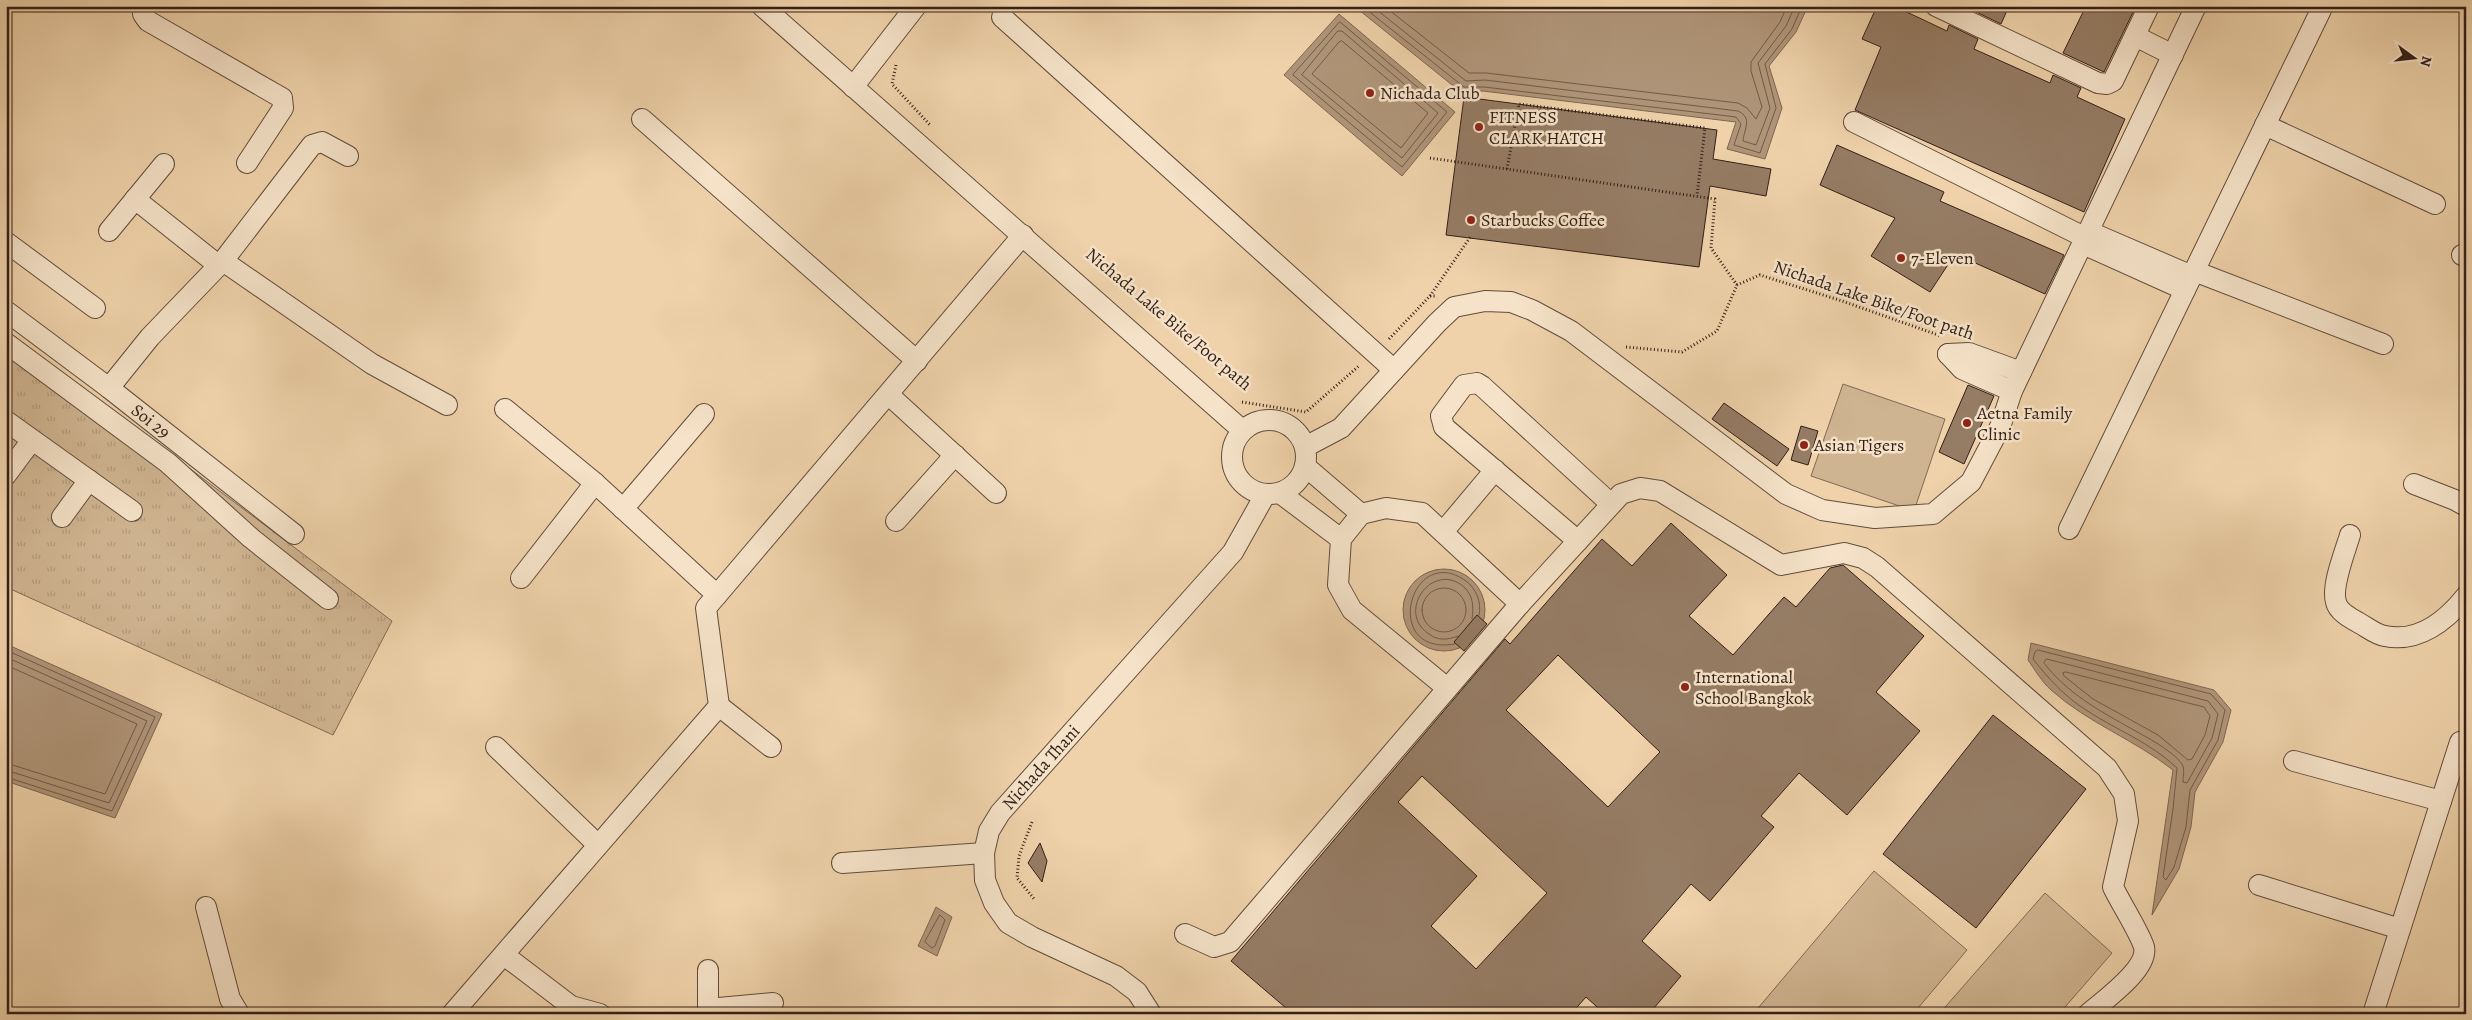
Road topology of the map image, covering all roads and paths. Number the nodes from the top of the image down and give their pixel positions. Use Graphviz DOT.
graph roads {
  1 [pos="144,6"];
  2 [pos="762,6"];
  3 [pos="916,6"];
  4 [pos="1936,6"];
  5 [pos="2149,6"];
  6 [pos="2196,6"];
  7 [pos="2321,10"];
  8 [pos="1002,17"];
  9 [pos="2135,36"];
  10 [pos="2173,55"];
  11 [pos="898,58"];
  12 [pos="854,87"];
  13 [pos="642,120"];
  14 [pos="1854,122"];
  15 [pos="2266,125"];
  16 [pos="936,131"];
  17 [pos="348,156"];
  18 [pos="1430,158"];
  19 [pos="247,163"];
  20 [pos="164,164"];
  21 [pos="1507,169"];
  22 [pos="1698,196"];
  23 [pos="135,200"];
  24 [pos="2435,204"];
  25 [pos="109,231"];
  26 [pos="1023,235"];
  27 [pos="1471,236"];
  28 [pos="2086,238"];
  29 [pos="6,242"];
  30 [pos="220,263"];
  31 [pos="2191,279"];
  32 [pos="1737,285"];
  33 [pos="1430,296"];
  34 [pos="1440,296"];
  35 [pos="95,308"];
  36 [pos="6,311"];
  37 [pos="1948,339"];
  38 [pos="6,343"];
  39 [pos="2382,344"];
  40 [pos="1620,346"];
  41 [pos="1374,352"];
  42 [pos="918,360"];
  43 [pos="1394,370"];
  44 [pos="2021,372"];
  45 [pos="109,388"];
  46 [pos="2012,391"];
  47 [pos="888,395"];
  48 [pos="1236,397"];
  49 [pos="447,405"];
  50 [pos="505,409"];
  51 [pos="704,414"];
  52 [pos="6,421"];
  53 [pos="1242,430"];
  54 [pos="32,440"];
  55 [pos="955,456"];
  56 [pos="1305,457"];
  57 [pos="1494,470"];
  58 [pos="6,475"];
  59 [pos="89,480"];
  60 [pos="595,484"];
  61 [pos="2414,484"];
  62 [pos="996,493"];
  63 [pos="1273,494"];
  64 [pos="1611,504"];
  65 [pos="2466,506"];
  66 [pos="623,509"];
  67 [pos="132,511"];
  68 [pos="1361,514"];
  69 [pos="62,517"];
  70 [pos="896,521"];
  71 [pos="2069,529"];
  72 [pos="1443,532"];
  73 [pos="294,534"];
  74 [pos="2350,535"];
  75 [pos="1341,539"];
  76 [pos="1578,541"];
  77 [pos="521,578"];
  78 [pos="717,595"];
  79 [pos="2466,596"];
  80 [pos="328,600"];
  81 [pos="1520,604"];
  82 [pos="1447,688"];
  83 [pos="719,706"];
  84 [pos="2460,742"];
  85 [pos="496,747"];
  86 [pos="771,747"];
  87 [pos="2294,761"];
  88 [pos="2441,801"];
  89 [pos="1032,822"];
  90 [pos="598,845"];
  91 [pos="984,853"];
  92 [pos="842,863"];
  93 [pos="2259,885"];
  94 [pos="1035,900"];
  95 [pos="206,907"];
  96 [pos="2400,929"];
  97 [pos="1185,934"];
  98 [pos="504,955"];
  99 [pos="708,970"];
  100 [pos="773,1003"];
  101 [pos="708,1011"];
  102 [pos="239,1014"];
  103 [pos="452,1014"];
  104 [pos="600,1014"];
  105 [pos="1151,1014"];
  106 [pos="2088,1014"];
  107 [pos="2373,1014"];
  1 -- 19 [label="street"];
  2 -- 12 [label="street"];
  3 -- 12 [label="street"];
  4 -- 9 [label="street"];
  5 -- 9 [label="street"];
  6 -- 10 [label="street"];
  7 -- 15 [label="street"];
  8 -- 41 [label="street"];
  9 -- 10 [label="street"];
  10 -- 28 [label="street"];
  11 -- 16 [label="path"];
  12 -- 26 [label="street"];
  13 -- 42 [label="street"];
  14 -- 28 [label="street"];
  15 -- 24 [label="street"];
  15 -- 31 [label="street"];
  17 -- 30 [label="street"];
  18 -- 21 [label="path"];
  20 -- 23 [label="street"];
  21 -- 22 [label="path"];
  21 -- 22 [label="path"];
  22 -- 32 [label="path"];
  23 -- 25 [label="street"];
  23 -- 30 [label="street"];
  26 -- 42 [label="street"];
  26 -- 53 [label="street"];
  27 -- 33 [label="path, Nichada Lake Bike/Foot path"];
  28 -- 31 [label="street"];
  28 -- 44 [label="street"];
  29 -- 35 [label="street"];
  30 -- 45 [label="street"];
  30 -- 49 [label="street"];
  31 -- 39 [label="street"];
  31 -- 71 [label="street"];
  32 -- 37 [label="path, Nichada Lake Bike/Foot path"];
  32 -- 40 [label="path"];
  33 -- 34 [label="path"];
  33 -- 41 [label="path, Nichada Lake Bike/Foot path"];
  36 -- 45 [label="street, Soi 29"];
  38 -- 80 [label="street"];
  41 -- 43 [label="street"];
  41 -- 48 [label="path, Nichada Lake Bike/Foot path"];
  42 -- 47 [label="street"];
  43 -- 46 [label="street"];
  43 -- 56 [label="street"];
  44 -- 46 [label="street"];
  44 -- 46 [label="street"];
  45 -- 73 [label="street, Soi 29"];
  47 -- 55 [label="street"];
  47 -- 78 [label="street"];
  50 -- 60 [label="street"];
  51 -- 66 [label="street"];
  52 -- 54 [label="street"];
  53 -- 56 [label="street"];
  53 -- 63 [label="street"];
  54 -- 58 [label="street"];
  54 -- 59 [label="street"];
  55 -- 62 [label="street"];
  55 -- 70 [label="street"];
  56 -- 63 [label="street"];
  56 -- 68 [label="street"];
  57 -- 64 [label="street"];
  57 -- 72 [label="street"];
  57 -- 76 [label="street"];
  59 -- 67 [label="street"];
  59 -- 69 [label="street"];
  60 -- 66 [label="street"];
  60 -- 77 [label="street"];
  61 -- 65 [label="street"];
  63 -- 75 [label="street"];
  63 -- 91 [label="street, Nichada Thani"];
  64 -- 76 [label="street"];
  64 -- 106 [label="street"];
  66 -- 78 [label="street"];
  68 -- 72 [label="street"];
  68 -- 75 [label="street"];
  72 -- 81 [label="street"];
  74 -- 79 [label="street"];
  75 -- 82 [label="street"];
  76 -- 81 [label="street"];
  78 -- 83 [label="street"];
  81 -- 82 [label="street"];
  82 -- 97 [label="street"];
  83 -- 86 [label="street"];
  83 -- 90 [label="street"];
  84 -- 88 [label="street"];
  85 -- 90 [label="street"];
  87 -- 88 [label="street"];
  88 -- 96 [label="street"];
  89 -- 94 [label="path"];
  90 -- 98 [label="street"];
  91 -- 92 [label="street"];
  91 -- 105 [label="street, Nichada Thani"];
  93 -- 96 [label="street"];
  95 -- 102 [label="street"];
  96 -- 107 [label="street"];
  98 -- 103 [label="street"];
  98 -- 104 [label="street"];
  99 -- 101 [label="street"];
  100 -- 101 [label="street"];
}
